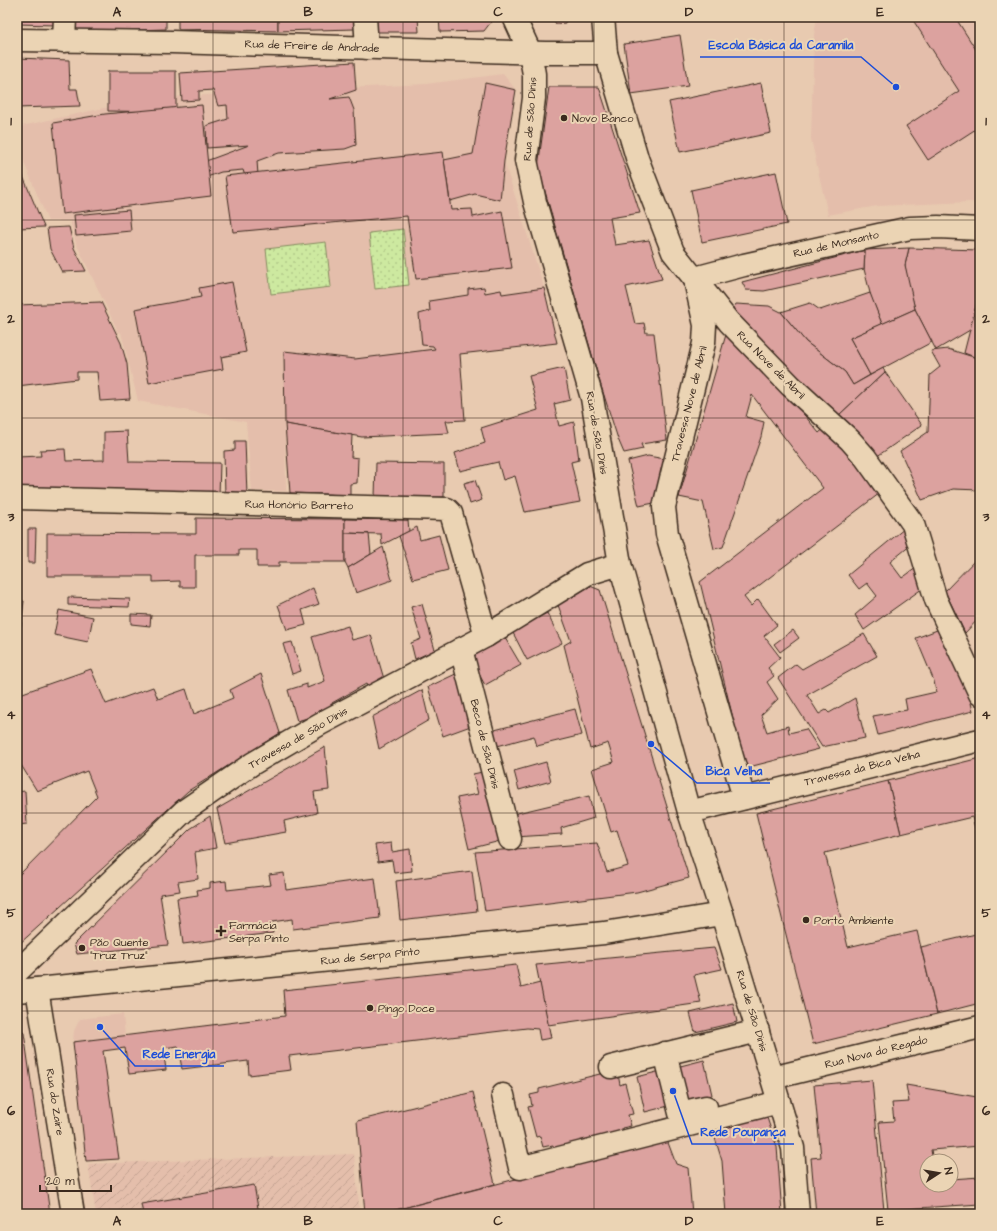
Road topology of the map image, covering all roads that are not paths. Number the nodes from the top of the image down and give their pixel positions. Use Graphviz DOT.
graph roads {
  1 [pos="65,17"];
  2 [pos="365,17"];
  3 [pos="514,17"];
  4 [pos="603,17"];
  5 [pos="17,40"];
  6 [pos="64,41"];
  7 [pos="367,48"];
  8 [pos="530,52"];
  9 [pos="606,53"];
  10 [pos="980,229"];
  11 [pos="695,278"];
  12 [pos="17,498"];
  13 [pos="620,564"];
  14 [pos="486,636"];
  15 [pos="461,649"];
  16 [pos="980,694"];
  17 [pos="980,740"];
  18 [pos="744,798"];
  19 [pos="689,812"];
  20 [pos="510,839"];
  21 [pos="722,914"];
  22 [pos="17,972"];
  23 [pos="27,990"];
  24 [pos="980,1027"];
  25 [pos="758,1031"];
  26 [pos="665,1053"];
  27 [pos="612,1067"];
  28 [pos="776,1090"];
  29 [pos="503,1094"];
  30 [pos="73,1214"];
  31 [pos="798,1214"];
  1 -- 6 [label="street"];
  2 -- 7 [label="street"];
  3 -- 8 [label="street, Rua de São Dinis"];
  4 -- 9 [label="street, Rua Nove de Abril"];
  5 -- 6 [label="street, Rua de Freire de Andrade"];
  6 -- 7 [label="street, Rua de Freire de Andrade"];
  7 -- 8 [label="street, Rua de Freire de Andrade"];
  8 -- 9 [label="street, Rua de Freire de Andrade"];
  8 -- 13 [label="street, Rua de São Dinis"];
  9 -- 11 [label="street, Rua Nove de Abril"];
  10 -- 11 [label="street, Rua de Monsanto"];
  11 -- 16 [label="street, Rua Nove de Abril"];
  11 -- 18 [label="street, Travessa Nove de Abril"];
  12 -- 14 [label="street, Rua Honório Barreto"];
  13 -- 14 [label="street, Travessa de São Dinis"];
  13 -- 19 [label="street, Rua de São Dinis"];
  14 -- 15 [label="street, Travessa de São Dinis"];
  15 -- 20 [label="street, Beco de São Dinis"];
  15 -- 22 [label="street, Travessa de São Dinis"];
  17 -- 18 [label="street, Travessa da Bica Velha"];
  18 -- 19 [label="street"];
  19 -- 21 [label="street, Rua de São Dinis"];
  21 -- 23 [label="street, Rua de Serpa Pinto"];
  21 -- 25 [label="street, Rua de São Dinis"];
  23 -- 30 [label="street, Rua do Zaire"];
  24 -- 28 [label="street, Rua Nova do Regado"];
  25 -- 26 [label="street"];
  25 -- 28 [label="street, Rua de São Dinis"];
  26 -- 27 [label="street"];
  26 -- 28 [label="street"];
  28 -- 29 [label="street"];
  28 -- 31 [label="street, Rua de São Dinis"];
}
